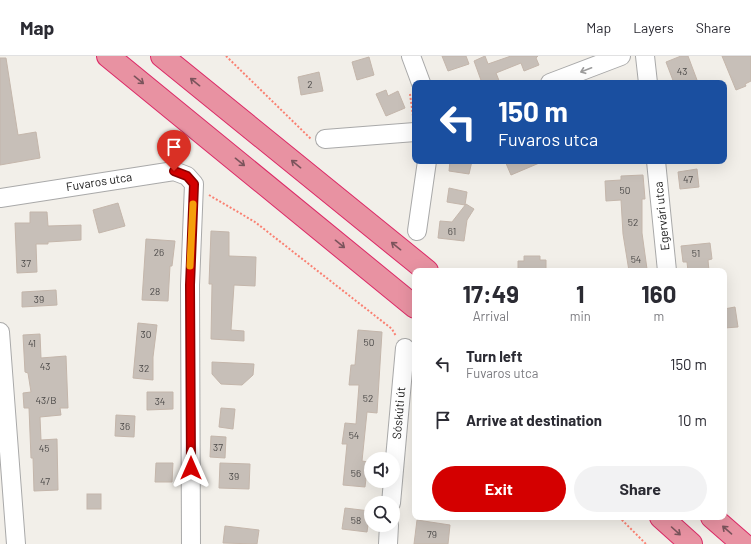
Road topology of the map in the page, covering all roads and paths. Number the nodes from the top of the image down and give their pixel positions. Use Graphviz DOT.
graph roads {
  1 [pos="108,56"];
  2 [pos="162,56"];
  3 [pos="226,56"];
  4 [pos="411,56"];
  5 [pos="621,56"];
  6 [pos="645,56"];
  7 [pos="413,80"];
  8 [pos="558,80"];
  9 [pos="648,80"];
  10 [pos="410,124"];
  11 [pos="325,139"];
  12 [pos="427,164"];
  13 [pos="656,164"];
  14 [pos="194,186"];
  15 [pos="0,198"];
  16 [pos="417,231"];
  17 [pos="423,268"];
  18 [pos="667,268"];
  19 [pos="412,305"];
  20 [pos="0,332"];
  21 [pos="404,348"];
  22 [pos="392,496"];
  23 [pos="622,520"];
  24 [pos="664,520"];
  25 [pos="715,520"];
  26 [pos="389,532"];
  27 [pos="16,544"];
  28 [pos="191,544"];
  29 [pos="388,544"];
  30 [pos="646,544"];
  31 [pos="691,544"];
  32 [pos="743,544"];
  1 -- 19 [label="highway, one-way"];
  17 -- 2 [label="highway, one-way"];
  3 -- 11 [label="path"];
  4 -- 7 [label="street"];
  5 -- 8 [label="street, one-way"];
  6 -- 9 [label="street"];
  10 -- 11 [label="street"];
  12 -- 16 [label="street"];
  13 -- 18 [label="street, Egervári utca"];
  14 -- 15 [label="street, Fuvaros utca"];
  14 -- 21 [label="path"];
  14 -- 28 [label="street"];
  20 -- 27 [label="street"];
  21 -- 22 [label="street, Sóskúti út"];
  23 -- 30 [label="path"];
  24 -- 31 [label="highway, one-way"];
  32 -- 25 [label="highway, one-way"];
  26 -- 29 [label="street"];
}
